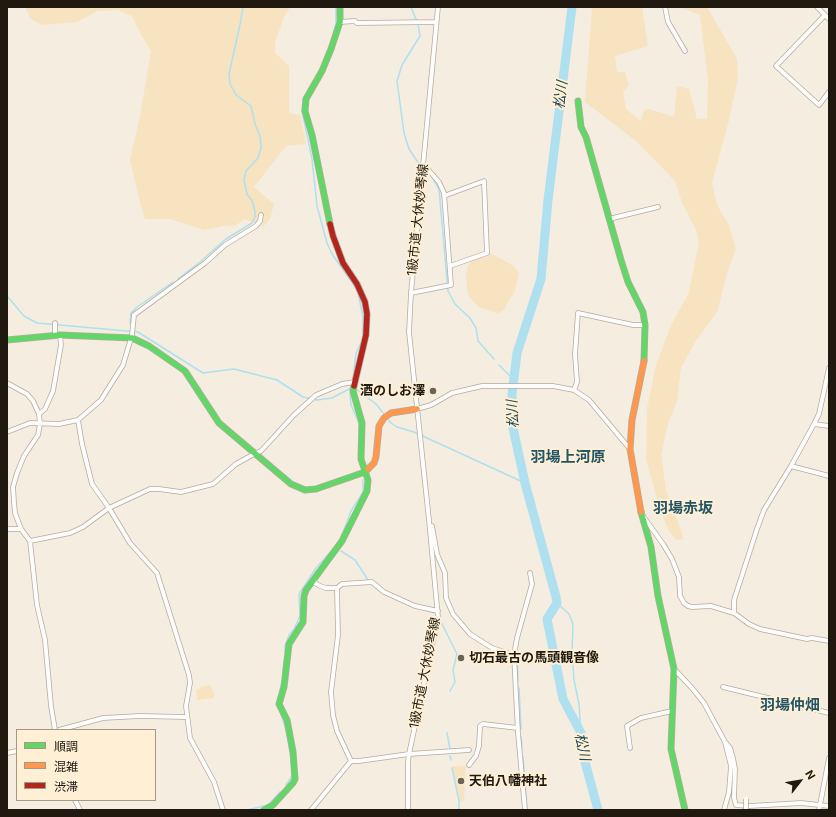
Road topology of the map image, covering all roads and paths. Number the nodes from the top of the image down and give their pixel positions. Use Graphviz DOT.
graph roads {
  1 [pos="340,7"];
  2 [pos="438,7"];
  3 [pos="665,7"];
  4 [pos="817,7"];
  5 [pos="825,15"];
  6 [pos="829,19"];
  7 [pos="340,22"];
  8 [pos="436,22"];
  9 [pos="685,51"];
  10 [pos="829,92"];
  11 [pos="578,101"];
  12 [pos="424,165"];
  13 [pos="444,196"];
  14 [pos="658,207"];
  15 [pos="261,215"];
  16 [pos="609,219"];
  17 [pos="450,266"];
  18 [pos="411,293"];
  19 [pos="55,323"];
  20 [pos="645,325"];
  21 [pos="56,333"];
  22 [pos="132,337"];
  23 [pos="7,340"];
  24 [pos="829,368"];
  25 [pos="7,383"];
  26 [pos="353,386"];
  27 [pos="574,390"];
  28 [pos="417,409"];
  29 [pos="39,414"];
  30 [pos="78,420"];
  31 [pos="40,424"];
  32 [pos="814,424"];
  33 [pos="829,426"];
  34 [pos="7,432"];
  35 [pos="630,449"];
  36 [pos="254,454"];
  37 [pos="791,466"];
  38 [pos="365,472"];
  39 [pos="829,476"];
  40 [pos="109,508"];
  41 [pos="642,514"];
  42 [pos="429,520"];
  43 [pos="7,529"];
  44 [pos="21,529"];
  45 [pos="30,542"];
  46 [pos="530,573"];
  47 [pos="313,579"];
  48 [pos="337,588"];
  49 [pos="438,611"];
  50 [pos="734,613"];
  51 [pos="829,641"];
  52 [pos="514,655"];
  53 [pos="674,669"];
  54 [pos="723,687"];
  55 [pos="672,711"];
  56 [pos="829,713"];
  57 [pos="186,717"];
  58 [pos="518,728"];
  59 [pos="56,729"];
  60 [pos="63,729"];
  61 [pos="725,742"];
  62 [pos="630,748"];
  63 [pos="469,750"];
  64 [pos="409,754"];
  65 [pos="829,758"];
  66 [pos="350,761"];
  67 [pos="469,764"];
  68 [pos="746,799"];
  69 [pos="76,801"];
  70 [pos="829,806"];
  71 [pos="820,807"];
  72 [pos="80,810"];
  73 [pos="223,810"];
  74 [pos="264,810"];
  75 [pos="311,810"];
  76 [pos="408,810"];
  77 [pos="525,810"];
  78 [pos="685,810"];
  79 [pos="724,810"];
  80 [pos="746,810"];
  1 -- 7 [label="street"];
  2 -- 8 [label="street, 1級市道 大休妙琴線"];
  3 -- 9 [label="street"];
  4 -- 5 [label="street"];
  5 -- 6 [label="street"];
  5 -- 10 [label="street"];
  7 -- 8 [label="street"];
  7 -- 26 [label="street"];
  8 -- 12 [label="street, 1級市道 大休妙琴線"];
  11 -- 16 [label="street"];
  12 -- 13 [label="street"];
  12 -- 18 [label="street, 1級市道 大休妙琴線"];
  13 -- 17 [label="street"];
  13 -- 17 [label="street"];
  14 -- 16 [label="street"];
  15 -- 22 [label="street"];
  16 -- 20 [label="street"];
  17 -- 18 [label="street"];
  18 -- 28 [label="street, 1級市道 大休妙琴線"];
  19 -- 21 [label="street"];
  20 -- 27 [label="street"];
  20 -- 35 [label="street"];
  21 -- 22 [label="street"];
  21 -- 23 [label="street"];
  21 -- 29 [label="street"];
  22 -- 30 [label="street"];
  22 -- 36 [label="street"];
  24 -- 32 [label="street"];
  25 -- 29 [label="street"];
  26 -- 36 [label="street"];
  26 -- 38 [label="street"];
  27 -- 28 [label="street"];
  27 -- 35 [label="street"];
  28 -- 38 [label="street"];
  28 -- 42 [label="street, 1級市道 大休妙琴線"];
  29 -- 31 [label="street"];
  30 -- 31 [label="street"];
  30 -- 40 [label="street"];
  31 -- 34 [label="street"];
  31 -- 44 [label="street"];
  32 -- 33 [label="street"];
  32 -- 37 [label="street"];
  35 -- 41 [label="street"];
  36 -- 38 [label="street"];
  36 -- 40 [label="street"];
  37 -- 39 [label="street"];
  37 -- 50 [label="street"];
  38 -- 47 [label="street"];
  40 -- 45 [label="street"];
  40 -- 57 [label="street"];
  41 -- 50 [label="street"];
  41 -- 53 [label="street"];
  42 -- 49 [label="street, 1級市道 大休妙琴線"];
  42 -- 52 [label="street"];
  43 -- 44 [label="street"];
  44 -- 45 [label="street"];
  45 -- 59 [label="street"];
  46 -- 52 [label="street"];
  47 -- 48 [label="street"];
  47 -- 74 [label="street"];
  48 -- 49 [label="street"];
  48 -- 66 [label="street"];
  49 -- 64 [label="street, 1級市道 大休妙琴線"];
  50 -- 51 [label="street"];
  52 -- 58 [label="street"];
  53 -- 55 [label="street"];
  53 -- 61 [label="street"];
  54 -- 56 [label="street"];
  55 -- 62 [label="street"];
  55 -- 78 [label="street"];
  57 -- 60 [label="street"];
  57 -- 73 [label="street"];
  58 -- 67 [label="street"];
  58 -- 77 [label="street"];
  61 -- 71 [label="street"];
  61 -- 79 [label="street"];
  63 -- 64 [label="street"];
  64 -- 66 [label="street"];
  64 -- 76 [label="street, 1級市道 大休妙琴線"];
  65 -- 71 [label="street"];
  66 -- 75 [label="street"];
  68 -- 80 [label="street, bridge"];
  69 -- 72 [label="street"];
  70 -- 71 [label="street"];
}
